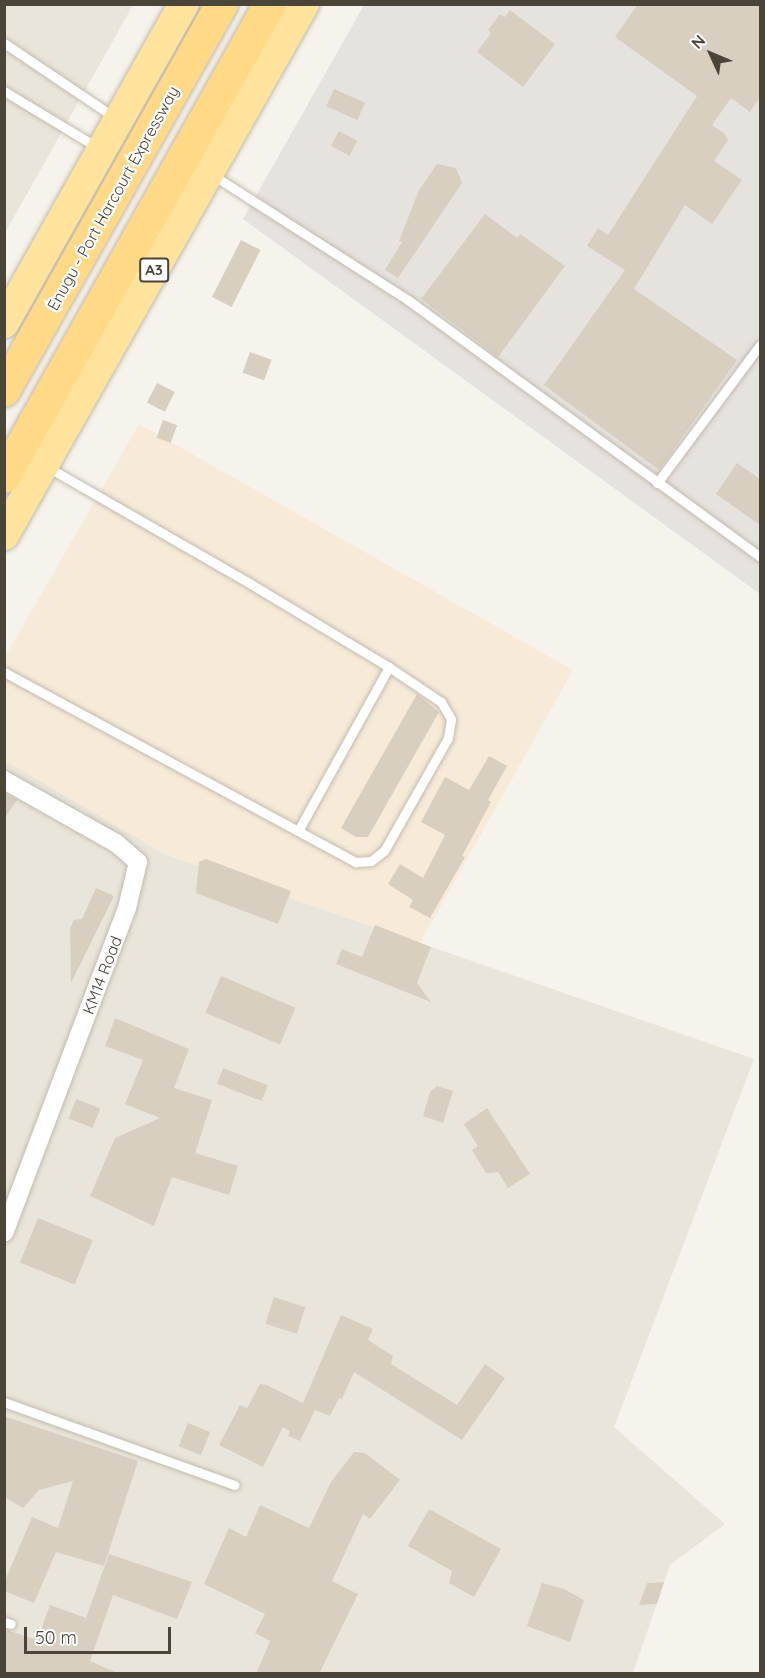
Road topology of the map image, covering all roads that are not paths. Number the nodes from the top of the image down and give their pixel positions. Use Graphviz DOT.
graph roads {
  1 [pos="184,4"];
  2 [pos="222,4"];
  3 [pos="270,4"];
  4 [pos="304,4"];
  5 [pos="4,43"];
  6 [pos="4,91"];
  7 [pos="118,120"];
  8 [pos="102,150"];
  9 [pos="209,173"];
  10 [pos="4,323"];
  11 [pos="760,345"];
  12 [pos="4,391"];
  13 [pos="44,465"];
  14 [pos="4,477"];
  15 [pos="657,483"];
  16 [pos="4,535"];
  17 [pos="760,557"];
  18 [pos="389,667"];
  19 [pos="4,672"];
  20 [pos="4,780"];
  21 [pos="298,831"];
  22 [pos="4,1233"];
  23 [pos="4,1402"];
  24 [pos="234,1485"];
  1 -- 7 [label="main road, Enugu - Port Harcourt Expressway"];
  2 -- 12 [label="highway, Enugu - Port Harcourt Expressway"];
  3 -- 14 [label="highway, A3"];
  4 -- 9 [label="main road, A3"];
  5 -- 7 [label="lane"];
  6 -- 8 [label="lane"];
  7 -- 8 [label="main road, Enugu - Port Harcourt Expressway"];
  8 -- 10 [label="main road, Enugu - Port Harcourt Expressway"];
  9 -- 13 [label="main road, A3"];
  9 -- 15 [label="lane"];
  11 -- 15 [label="lane"];
  13 -- 16 [label="main road, A3"];
  13 -- 18 [label="lane"];
  15 -- 17 [label="lane"];
  18 -- 21 [label="lane"];
  18 -- 21 [label="lane"];
  19 -- 21 [label="lane"];
  20 -- 22 [label="street, KM14 Road"];
  23 -- 24 [label="lane"];
}
